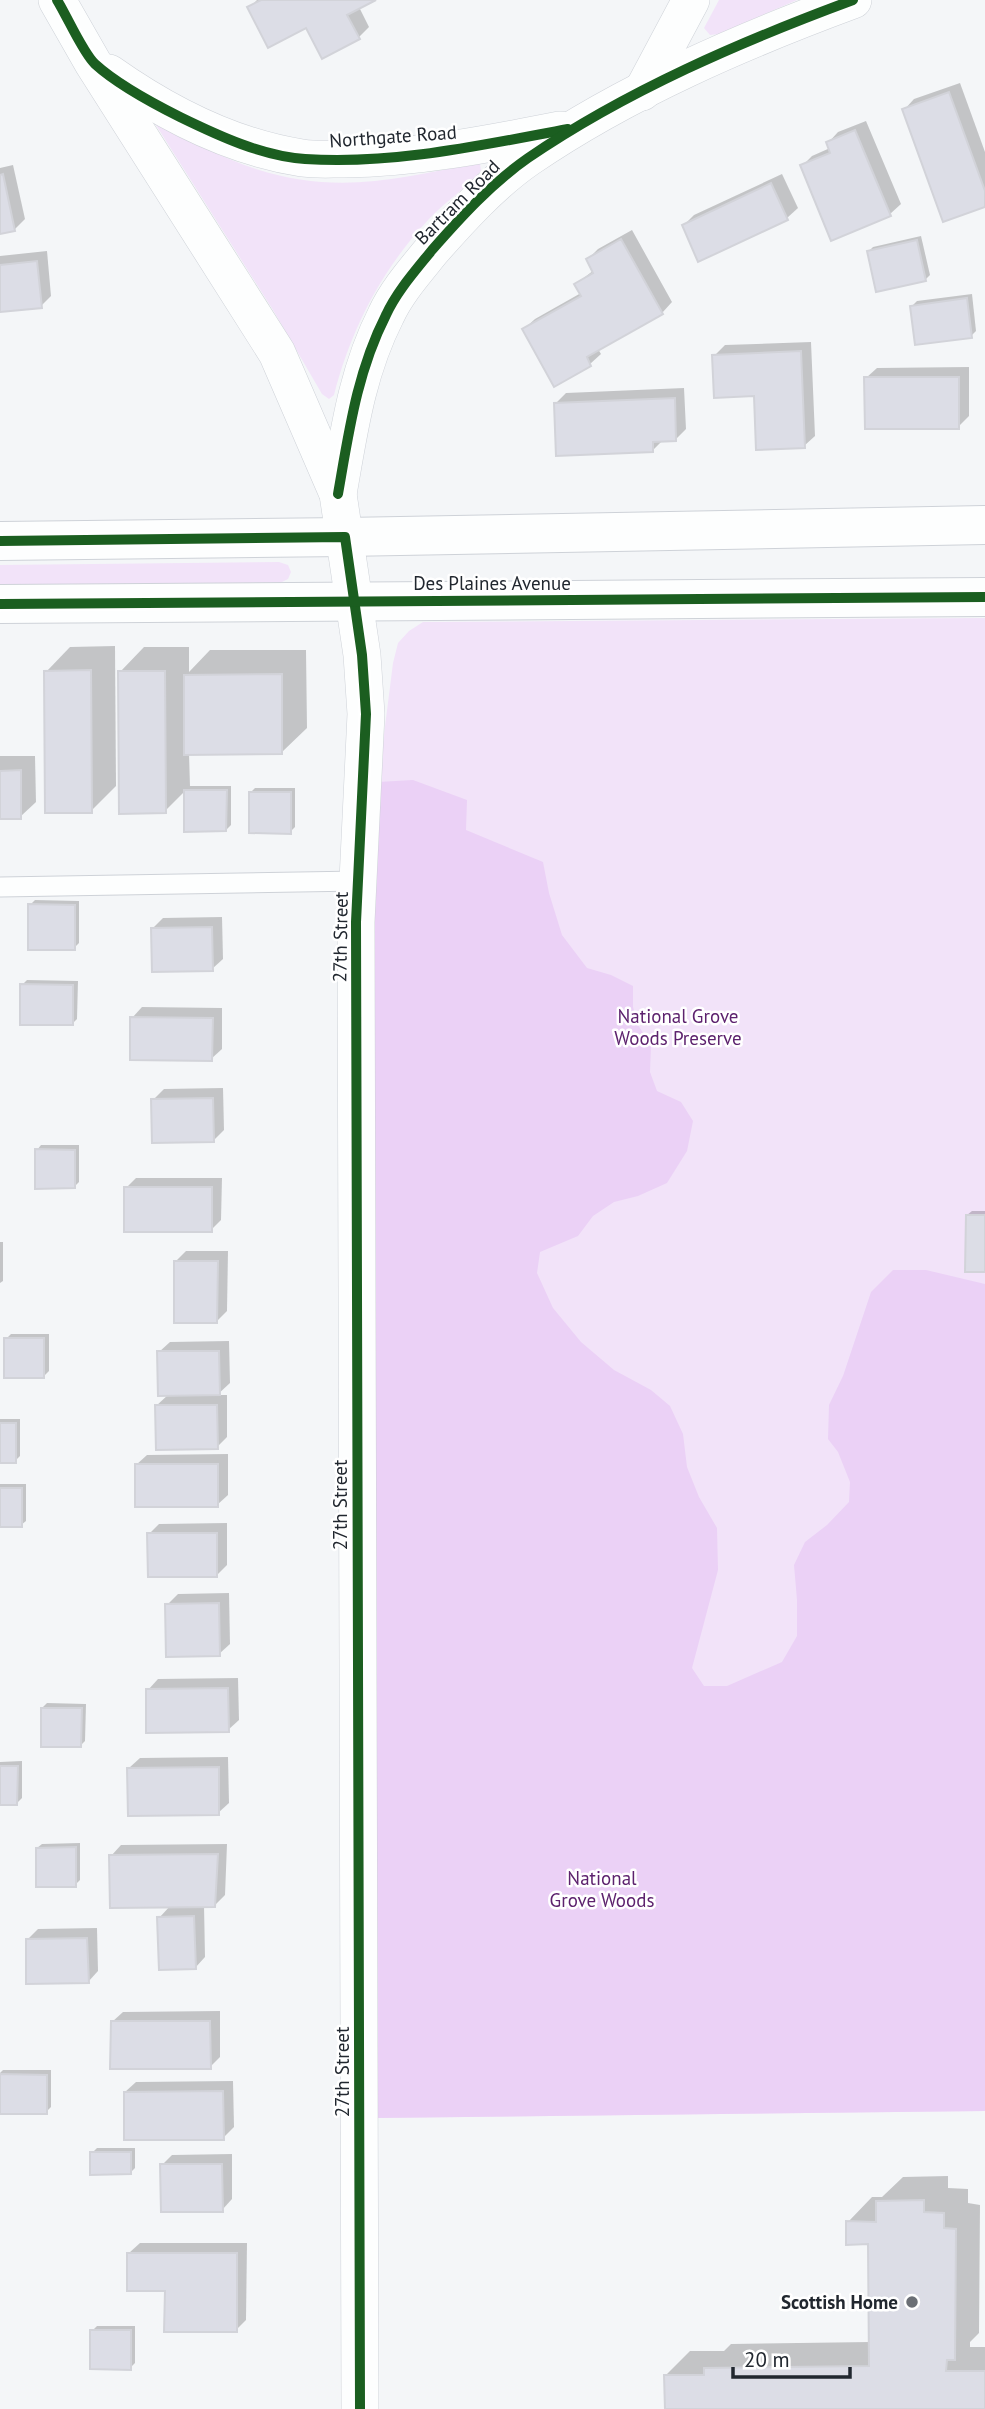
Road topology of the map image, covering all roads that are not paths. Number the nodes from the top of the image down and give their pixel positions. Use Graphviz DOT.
graph roads {
  1 [pos="57,0"];
  2 [pos="691,0"];
  3 [pos="853,0"];
  4 [pos="93,63"];
  5 [pos="642,92"];
  6 [pos="579,127"];
  7 [pos="338,494"];
  8 [pos="985,525"];
  9 [pos="345,537"];
  10 [pos="0,541"];
  11 [pos="985,597"];
  12 [pos="354,601"];
  13 [pos="0,604"];
  14 [pos="358,881"];
  15 [pos="0,887"];
  16 [pos="360,2409"];
  1 -- 4 [label="street, Northgate Road"];
  2 -- 5 [label="street"];
  3 -- 5 [label="street, Bartram Road"];
  4 -- 6 [label="street, Northgate Road"];
  4 -- 7 [label="street, Northgate Road"];
  5 -- 6 [label="street, Bartram Road"];
  6 -- 7 [label="street, Bartram Road"];
  7 -- 9 [label="street, Northgate Road"];
  8 -- 9 [label="street"];
  9 -- 10 [label="street"];
  9 -- 12 [label="street"];
  11 -- 12 [label="street, Des Plaines Avenue"];
  12 -- 13 [label="street, Des Plaines Avenue"];
  12 -- 14 [label="street, 27th Street"];
  14 -- 15 [label="lane"];
  14 -- 16 [label="street, 27th Street"];
}
